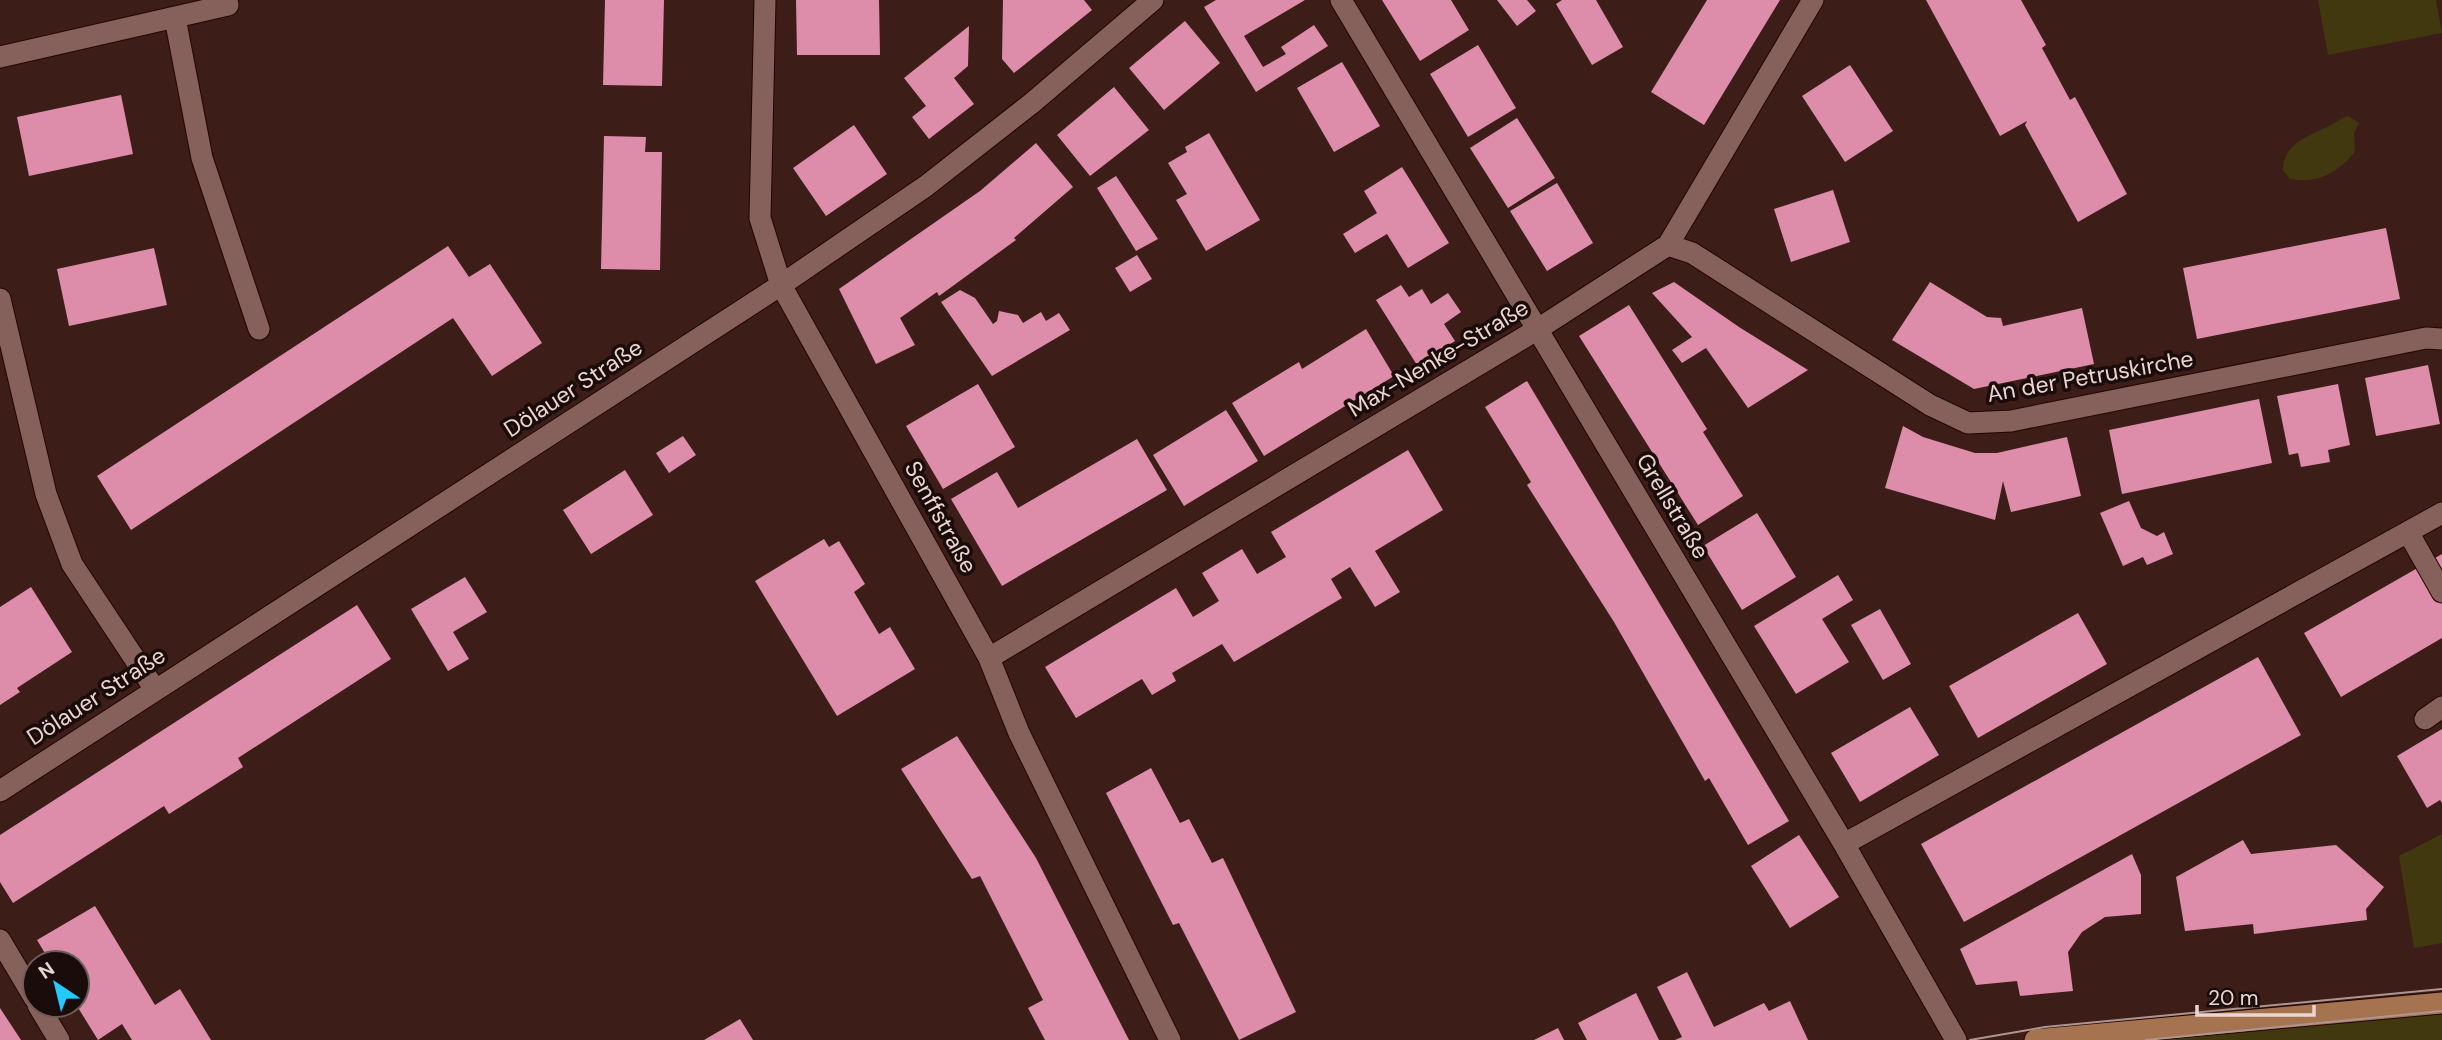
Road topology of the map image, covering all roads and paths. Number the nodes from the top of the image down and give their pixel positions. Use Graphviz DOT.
graph roads {
  1 [pos="765,0"];
  2 [pos="1153,0"];
  3 [pos="1341,0"];
  4 [pos="1812,0"];
  5 [pos="227,2"];
  6 [pos="175,18"];
  7 [pos="0,57"];
  8 [pos="1668,245"];
  9 [pos="781,285"];
  10 [pos="0,299"];
  11 [pos="259,329"];
  12 [pos="1538,329"];
  13 [pos="2442,339"];
  14 [pos="2442,513"];
  15 [pos="2408,531"];
  16 [pos="2442,592"];
  17 [pos="989,659"];
  18 [pos="155,688"];
  19 [pos="0,791"];
  20 [pos="1844,845"];
  21 [pos="0,940"];
  22 [pos="21,975"];
  23 [pos="2442,1003"];
  24 [pos="46,1019"];
  25 [pos="59,1040"];
  26 [pos="1170,1040"];
  27 [pos="1956,1040"];
  28 [pos="2035,1040"];
  1 -- 9 [label="street, Senffstraße"];
  2 -- 9 [label="street, Dölauer Straße"];
  3 -- 12 [label="street, Grellstraße"];
  4 -- 8 [label="street, Max-Nenke-Straße"];
  5 -- 6 [label="street"];
  6 -- 7 [label="street"];
  6 -- 11 [label="street"];
  8 -- 12 [label="street, Max-Nenke-Straße"];
  8 -- 13 [label="street, An der Petruskirche"];
  9 -- 17 [label="street, Senffstraße"];
  9 -- 18 [label="street, Dölauer Straße"];
  10 -- 18 [label="street"];
  12 -- 17 [label="street, Max-Nenke-Straße"];
  12 -- 20 [label="street, Grellstraße"];
  14 -- 15 [label="street"];
  15 -- 16 [label="street"];
  15 -- 20 [label="street"];
  17 -- 26 [label="street, Senffstraße"];
  18 -- 19 [label="street, Dölauer Straße"];
  20 -- 27 [label="street, Grellstraße"];
  21 -- 22 [label="street"];
  23 -- 28 [label="main road"];
  24 -- 25 [label="street"];
}
